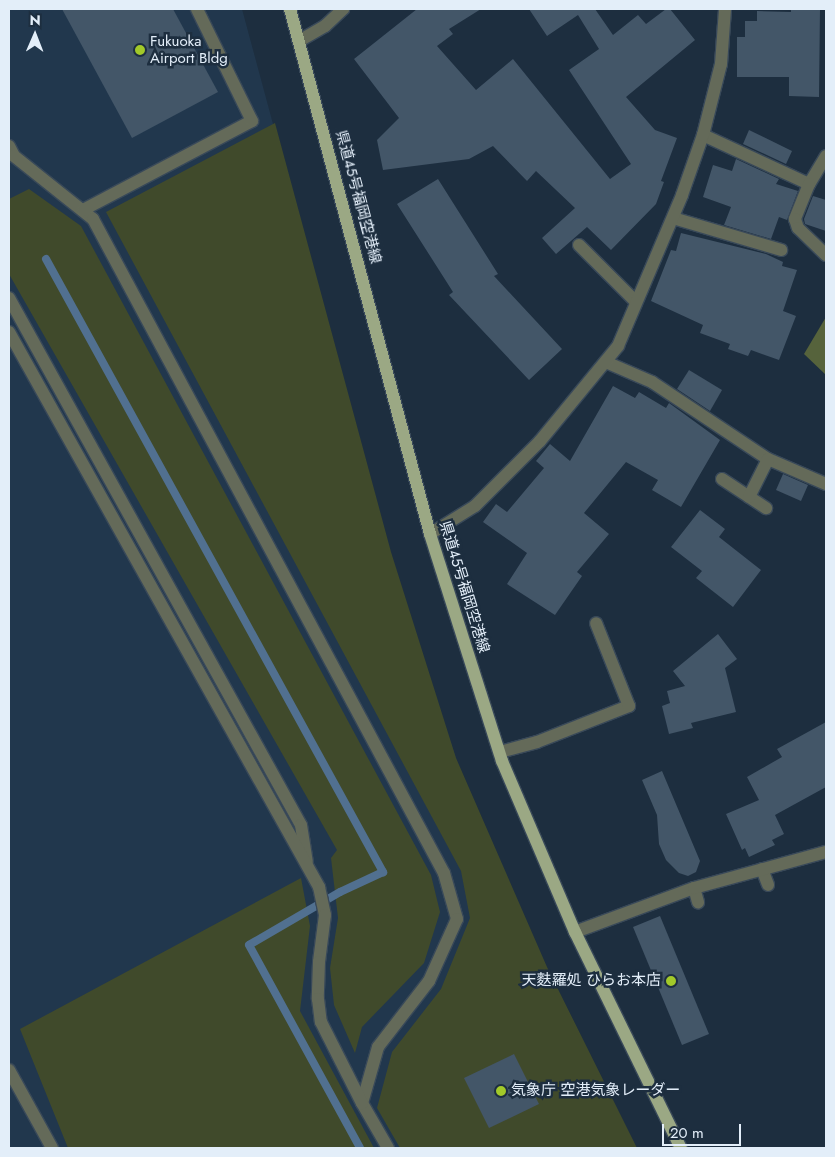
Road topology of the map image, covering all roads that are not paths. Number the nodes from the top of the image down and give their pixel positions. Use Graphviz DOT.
graph roads {
  1 [pos="197,9"];
  2 [pos="290,9"];
  3 [pos="343,9"];
  4 [pos="726,9"];
  5 [pos="298,41"];
  6 [pos="702,135"];
  7 [pos="9,146"];
  8 [pos="826,156"];
  9 [pos="809,184"];
  10 [pos="82,210"];
  11 [pos="673,218"];
  12 [pos="578,245"];
  13 [pos="780,250"];
  14 [pos="826,255"];
  15 [pos="9,298"];
  16 [pos="635,301"];
  17 [pos="9,332"];
  18 [pos="608,363"];
  19 [pos="768,459"];
  20 [pos="722,479"];
  21 [pos="826,484"];
  22 [pos="749,497"];
  23 [pos="766,508"];
  24 [pos="430,534"];
  25 [pos="596,623"];
  26 [pos="500,752"];
  27 [pos="826,852"];
  28 [pos="308,869"];
  29 [pos="762,870"];
  30 [pos="768,885"];
  31 [pos="694,888"];
  32 [pos="698,902"];
  33 [pos="575,932"];
  34 [pos="9,1070"];
  35 [pos="362,1104"];
  36 [pos="52,1148"];
  37 [pos="388,1148"];
  38 [pos="681,1148"];
  1 -- 10 [label="street"];
  2 -- 5 [label="main road, 県道45号福岡空港線"];
  3 -- 5 [label="street"];
  4 -- 6 [label="street"];
  5 -- 24 [label="main road, 県道45号福岡空港線"];
  6 -- 9 [label="street"];
  6 -- 11 [label="street"];
  7 -- 10 [label="street"];
  8 -- 9 [label="street"];
  9 -- 14 [label="street"];
  10 -- 35 [label="street"];
  11 -- 13 [label="street"];
  11 -- 16 [label="street"];
  12 -- 16 [label="street"];
  15 -- 28 [label="street"];
  16 -- 18 [label="street"];
  17 -- 28 [label="street"];
  18 -- 19 [label="street"];
  18 -- 24 [label="street"];
  19 -- 21 [label="street"];
  19 -- 22 [label="street"];
  20 -- 22 [label="street"];
  22 -- 23 [label="street"];
  24 -- 26 [label="main road, 県道45号福岡空港線"];
  25 -- 26 [label="street"];
  26 -- 33 [label="main road, 県道45号福岡空港線"];
  27 -- 29 [label="street"];
  28 -- 35 [label="street"];
  29 -- 30 [label="street"];
  29 -- 31 [label="street"];
  31 -- 32 [label="street"];
  31 -- 33 [label="street"];
  33 -- 38 [label="main road, 県道45号福岡空港線"];
  34 -- 36 [label="street"];
  35 -- 37 [label="street"];
}
